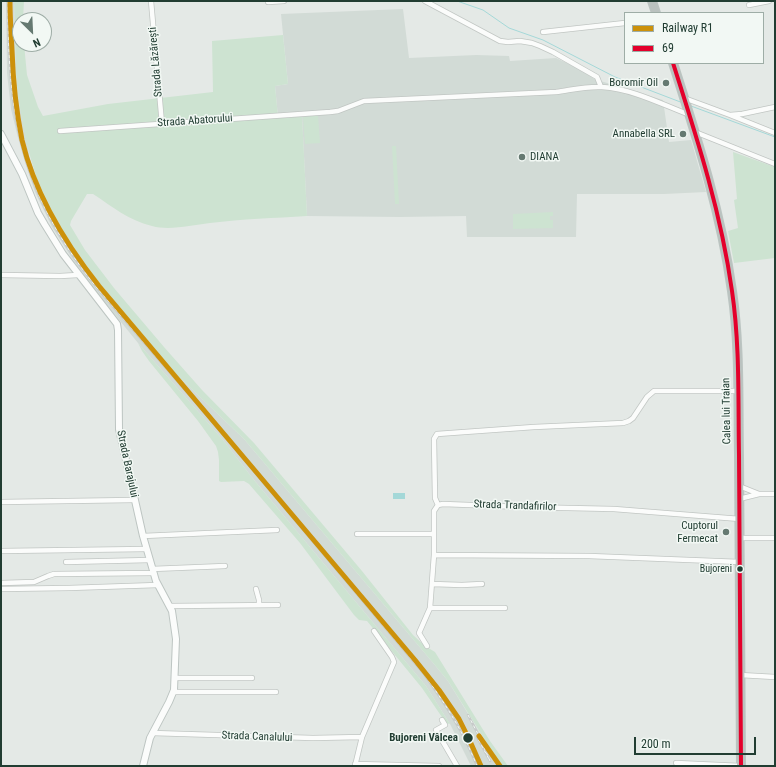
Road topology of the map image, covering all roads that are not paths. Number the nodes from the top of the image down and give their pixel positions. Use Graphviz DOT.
graph roads {
  1 [pos="151,1"];
  2 [pos="284,1"];
  3 [pos="425,1"];
  4 [pos="652,1"];
  5 [pos="769,1"];
  6 [pos="268,2"];
  7 [pos="749,5"];
  8 [pos="656,12"];
  9 [pos="624,23"];
  10 [pos="543,32"];
  11 [pos="672,64"];
  12 [pos="601,87"];
  13 [pos="686,105"];
  14 [pos="775,107"];
  15 [pos="730,115"];
  16 [pos="162,124"];
  17 [pos="60,131"];
  18 [pos="695,132"];
  19 [pos="775,133"];
  20 [pos="1,134"];
  21 [pos="775,164"];
  22 [pos="1,275"];
  23 [pos="78,275"];
  24 [pos="738,390"];
  25 [pos="739,486"];
  26 [pos="759,494"];
  27 [pos="775,494"];
  28 [pos="739,499"];
  29 [pos="134,500"];
  30 [pos="1,502"];
  31 [pos="438,505"];
  32 [pos="740,519"];
  33 [pos="277,530"];
  34 [pos="357,534"];
  35 [pos="434,534"];
  36 [pos="143,536"];
  37 [pos="740,538"];
  38 [pos="775,538"];
  39 [pos="146,549"];
  40 [pos="1,551"];
  41 [pos="434,555"];
  42 [pos="150,560"];
  43 [pos="66,562"];
  44 [pos="740,562"];
  45 [pos="225,566"];
  46 [pos="153,571"];
  47 [pos="1,583"];
  48 [pos="432,584"];
  49 [pos="482,584"];
  50 [pos="158,585"];
  51 [pos="1,589"];
  52 [pos="256,589"];
  53 [pos="259,605"];
  54 [pos="278,605"];
  55 [pos="170,606"];
  56 [pos="430,608"];
  57 [pos="505,608"];
  58 [pos="374,632"];
  59 [pos="428,646"];
  60 [pos="740,675"];
  61 [pos="775,677"];
  62 [pos="175,678"];
  63 [pos="252,678"];
  64 [pos="173,692"];
  65 [pos="276,692"];
  66 [pos="442,720"];
  67 [pos="152,733"];
  68 [pos="362,737"];
  69 [pos="676,763"];
  70 [pos="355,765"];
  71 [pos="143,766"];
  72 [pos="439,766"];
  73 [pos="457,766"];
  74 [pos="741,766"];
  1 -- 16 [label="street, Strada Lăzărești"];
  2 -- 6 [label="street"];
  3 -- 12 [label="street"];
  4 -- 8 [label="highway"];
  5 -- 7 [label="street"];
  9 -- 10 [label="street"];
  11 -- 13 [label="highway, Calea lui Traian"];
  12 -- 13 [label="street, Strada Abatorului"];
  12 -- 16 [label="street, Strada Abatorului"];
  13 -- 15 [label="street, Strada Abatorului"];
  13 -- 18 [label="highway, Calea lui Traian"];
  14 -- 15 [label="street"];
  15 -- 19 [label="street, Strada Abatorului"];
  16 -- 17 [label="street, Strada Abatorului"];
  18 -- 21 [label="street"];
  18 -- 24 [label="highway, Calea lui Traian"];
  20 -- 23 [label="street, Strada Barajului"];
  22 -- 23 [label="street"];
  23 -- 29 [label="street, Strada Barajului"];
  24 -- 25 [label="highway, Calea lui Traian"];
  24 -- 31 [label="street"];
  25 -- 26 [label="street"];
  25 -- 28 [label="highway, Calea lui Traian"];
  26 -- 27 [label="street"];
  26 -- 28 [label="street"];
  28 -- 32 [label="highway, Calea lui Traian"];
  29 -- 30 [label="street"];
  29 -- 36 [label="street, Strada Barajului"];
  31 -- 32 [label="street, Strada Trandafirilor"];
  31 -- 35 [label="street"];
  32 -- 37 [label="highway, Calea lui Traian"];
  33 -- 36 [label="street"];
  34 -- 35 [label="street"];
  35 -- 41 [label="street"];
  36 -- 39 [label="street, Strada Barajului"];
  37 -- 38 [label="street"];
  37 -- 44 [label="highway, Calea lui Traian"];
  39 -- 40 [label="street"];
  39 -- 42 [label="street, Strada Barajului"];
  41 -- 44 [label="street"];
  41 -- 48 [label="street"];
  42 -- 43 [label="street"];
  42 -- 46 [label="street, Strada Barajului"];
  44 -- 60 [label="highway, Calea lui Traian"];
  45 -- 46 [label="street"];
  46 -- 47 [label="street"];
  46 -- 50 [label="street, Strada Barajului"];
  48 -- 49 [label="street"];
  48 -- 56 [label="street"];
  50 -- 51 [label="street"];
  50 -- 55 [label="street, Strada Barajului"];
  52 -- 53 [label="street"];
  53 -- 54 [label="street"];
  53 -- 55 [label="street"];
  55 -- 62 [label="street, Strada Barajului"];
  56 -- 57 [label="street"];
  56 -- 59 [label="street"];
  58 -- 68 [label="street"];
  60 -- 61 [label="street"];
  60 -- 74 [label="highway, Calea lui Traian"];
  62 -- 63 [label="street"];
  62 -- 64 [label="street, Strada Barajului"];
  64 -- 65 [label="street"];
  64 -- 67 [label="street, Strada Barajului"];
  66 -- 73 [label="street"];
  67 -- 68 [label="street, Strada Canalului"];
  67 -- 71 [label="street, Strada Barajului"];
  68 -- 70 [label="street"];
  69 -- 74 [label="street"];
  70 -- 72 [label="street"];
}
